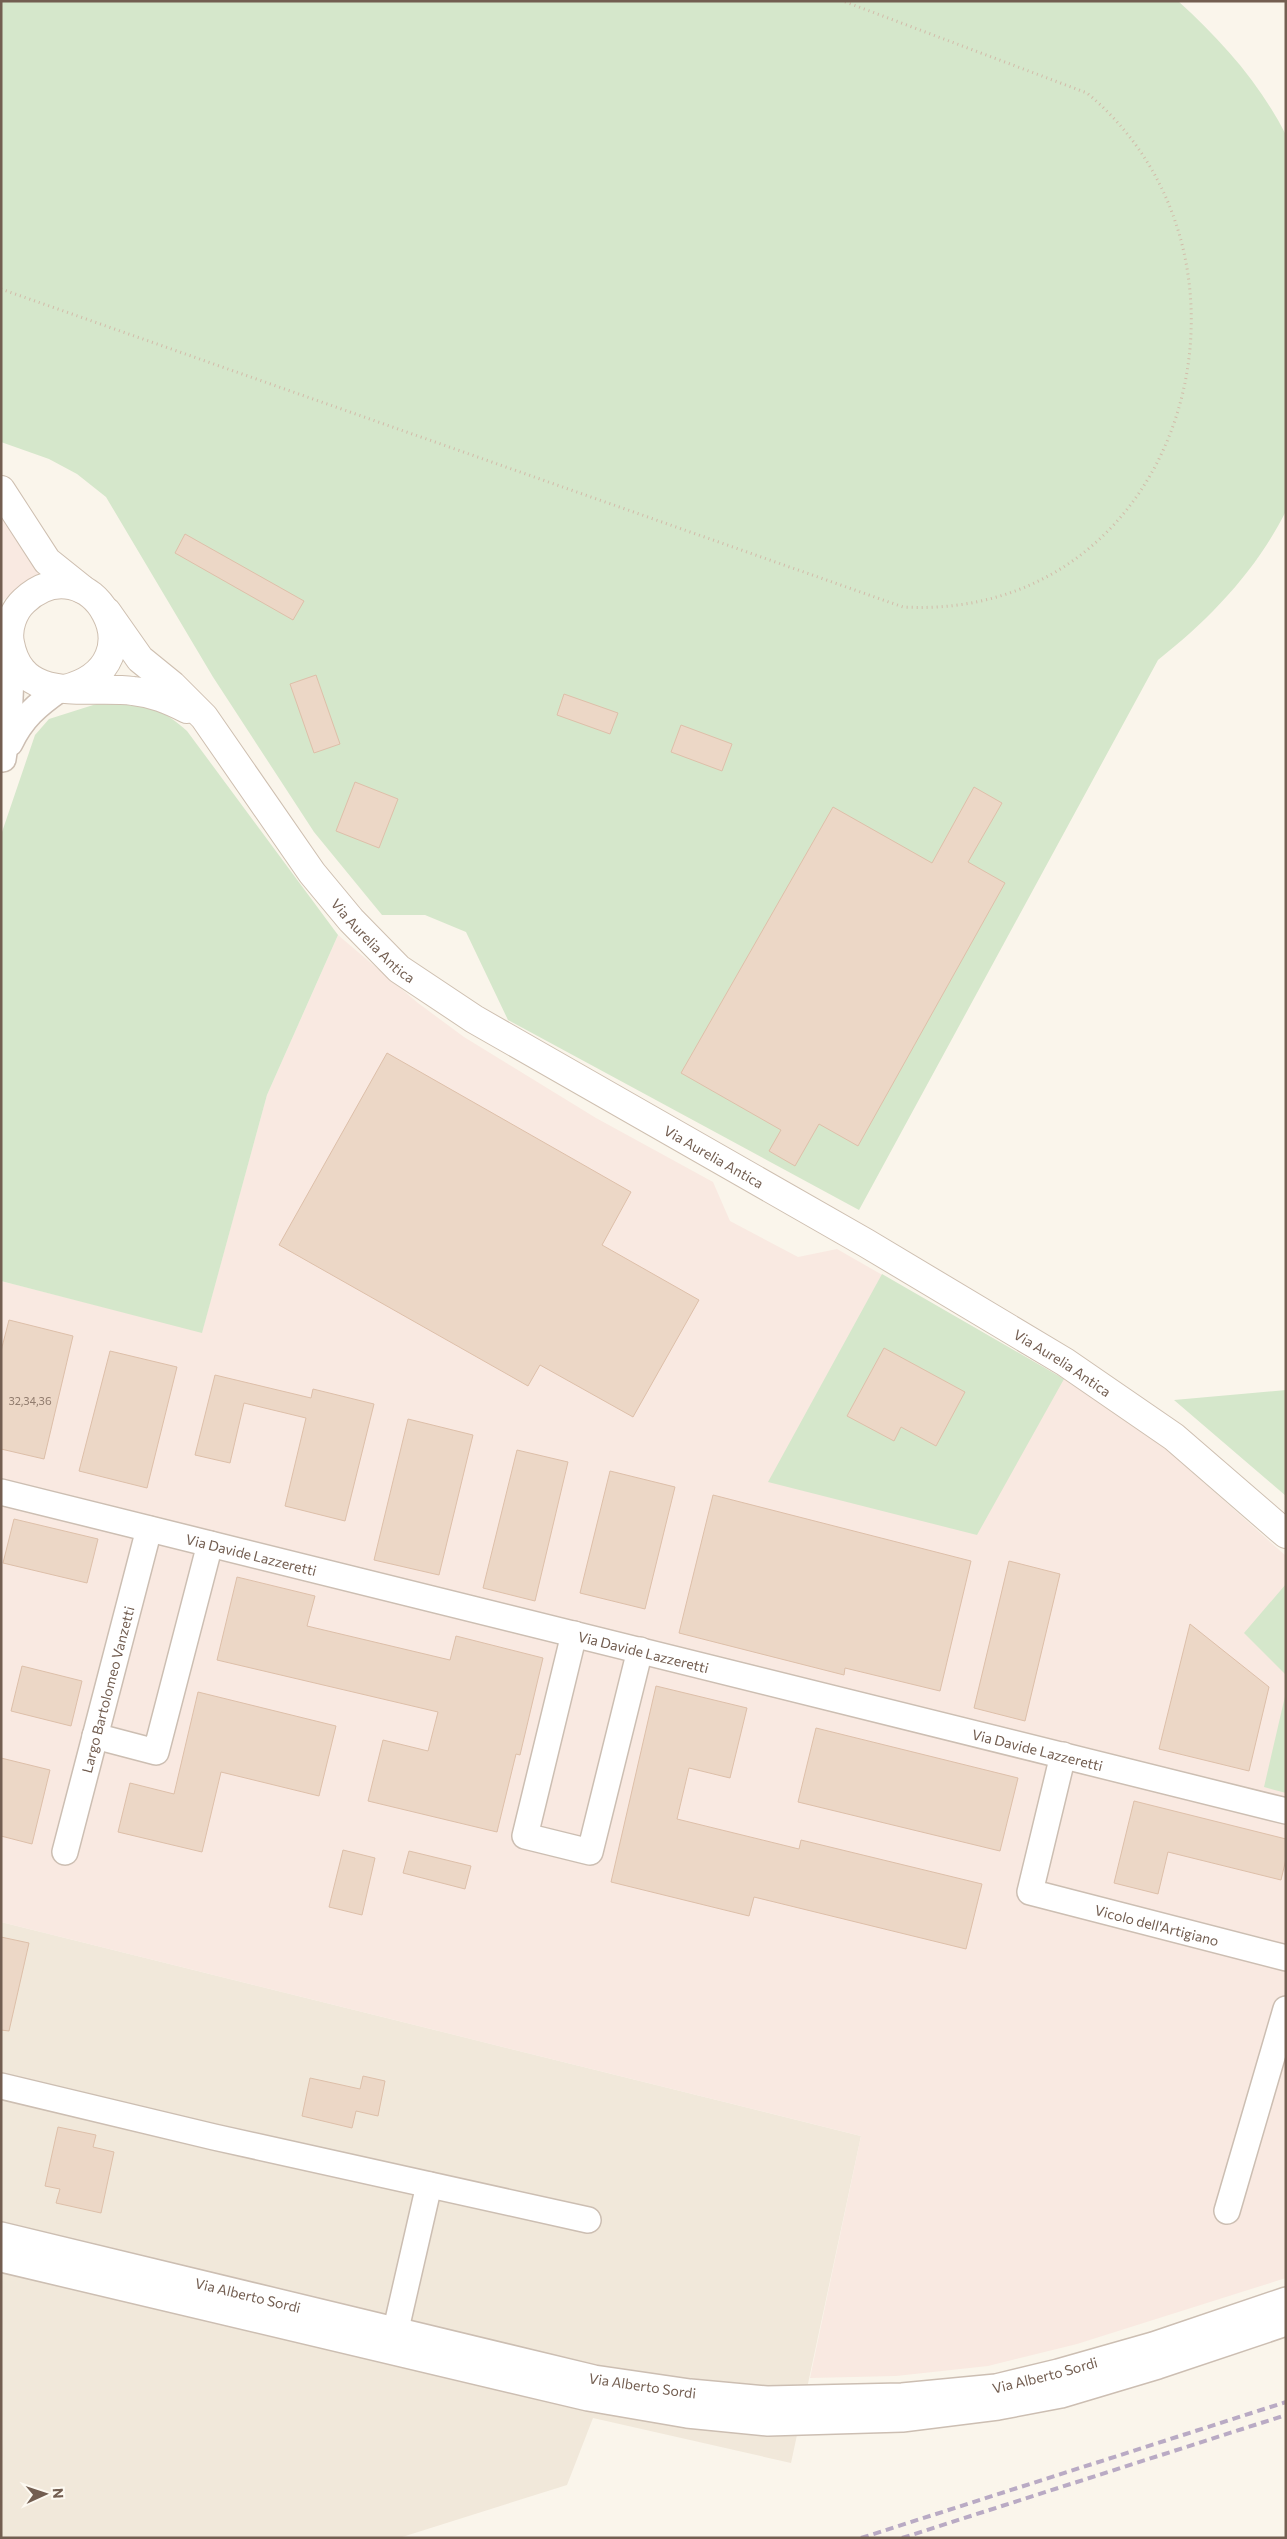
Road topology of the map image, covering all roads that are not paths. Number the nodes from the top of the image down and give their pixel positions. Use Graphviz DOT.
graph roads {
  1 [pos="1,490"];
  2 [pos="83,589"];
  3 [pos="107,612"];
  4 [pos="7,646"];
  5 [pos="62,689"];
  6 [pos="204,717"];
  7 [pos="2,762"];
  8 [pos="1,1492"];
  9 [pos="149,1529"];
  10 [pos="1286,1534"];
  11 [pos="210,1544"];
  12 [pos="574,1634"];
  13 [pos="640,1650"];
  14 [pos="95,1736"];
  15 [pos="1063,1755"];
  16 [pos="1286,1811"];
  17 [pos="65,1852"];
  18 [pos="1286,1958"];
  19 [pos="1286,2009"];
  20 [pos="1,2086"];
  21 [pos="429,2185"];
  22 [pos="1227,2211"];
  23 [pos="588,2220"];
  24 [pos="1,2235"];
  25 [pos="1,2259"];
  26 [pos="1286,2300"];
  27 [pos="1286,2323"];
  28 [pos="396,2329"];
  1 -- 2 [label="street, Via Aurelia Antica"];
  2 -- 3 [label="street, Via Aurelia Antica"];
  2 -- 4 [label="street"];
  3 -- 5 [label="street"];
  3 -- 6 [label="street, Via Aurelia Antica"];
  4 -- 5 [label="street"];
  4 -- 7 [label="street"];
  5 -- 6 [label="street"];
  5 -- 7 [label="street"];
  6 -- 10 [label="street, Via Aurelia Antica"];
  8 -- 9 [label="street, Via Davide Lazzeretti"];
  9 -- 11 [label="street, Via Davide Lazzeretti"];
  9 -- 14 [label="street, Largo Bartolomeo Vanzetti"];
  11 -- 12 [label="street, Via Davide Lazzeretti"];
  11 -- 14 [label="street"];
  12 -- 13 [label="street, Via Davide Lazzeretti"];
  12 -- 13 [label="street"];
  13 -- 15 [label="street, Via Davide Lazzeretti"];
  14 -- 17 [label="street, Largo Bartolomeo Vanzetti"];
  15 -- 16 [label="street, Via Davide Lazzeretti"];
  15 -- 18 [label="street, Vicolo dell'Artigiano"];
  19 -- 22 [label="street"];
  20 -- 21 [label="street"];
  21 -- 23 [label="street"];
  21 -- 28 [label="street"];
  24 -- 28 [label="street, Via Alberto Sordi"];
  25 -- 27 [label="street, Via Alberto Sordi"];
  26 -- 28 [label="street, Via Alberto Sordi"];
}
